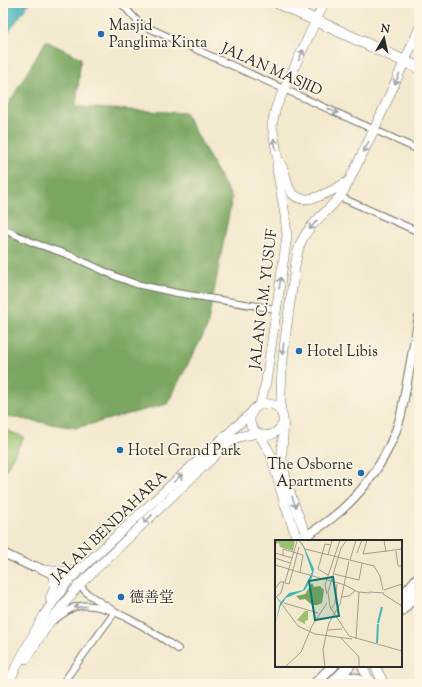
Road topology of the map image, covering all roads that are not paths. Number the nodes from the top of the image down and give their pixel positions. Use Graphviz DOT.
graph roads {
  1 [pos="121,3"];
  2 [pos="278,3"];
  3 [pos="324,3"];
  4 [pos="316,20"];
  5 [pos="419,29"];
  6 [pos="404,61"];
  7 [pos="419,68"];
  8 [pos="285,89"];
  9 [pos="374,130"];
  10 [pos="419,150"];
  11 [pos="278,160"];
  12 [pos="349,181"];
  13 [pos="340,197"];
  14 [pos="3,229"];
  15 [pos="419,232"];
  16 [pos="276,309"];
  17 [pos="419,317"];
  18 [pos="260,405"];
  19 [pos="281,411"];
  20 [pos="252,412"];
  21 [pos="283,423"];
  22 [pos="258,433"];
  23 [pos="207,458"];
  24 [pos="308,538"];
  25 [pos="298,540"];
  26 [pos="3,553"];
  27 [pos="105,561"];
  28 [pos="30,566"];
  29 [pos="45,570"];
  30 [pos="79,570"];
  31 [pos="419,577"];
  32 [pos="54,580"];
  33 [pos="67,584"];
  34 [pos="79,585"];
  35 [pos="419,591"];
  36 [pos="402,597"];
  37 [pos="402,610"];
  38 [pos="115,612"];
  39 [pos="47,619"];
  40 [pos="178,650"];
  41 [pos="332,667"];
  42 [pos="348,667"];
  43 [pos="362,667"];
  44 [pos="376,667"];
  45 [pos="340,676"];
  46 [pos="11,683"];
  47 [pos="62,684"];
  48 [pos="315,684"];
  49 [pos="331,684"];
  50 [pos="364,684"];
  51 [pos="371,684"];
  52 [pos="384,684"];
  1 -- 8 [label="street, JALAN MASJID"];
  2 -- 4 [label="highway"];
  3 -- 4 [label="main road"];
  4 -- 6 [label="highway"];
  8 -- 4 [label="main road, one-way"];
  5 -- 6 [label="main road, JALAN C.M. YUSUF"];
  6 -- 7 [label="highway"];
  6 -- 9 [label="main road, JALAN C.M. YUSUF, one-way"];
  8 -- 9 [label="street, JALAN MASJID, one-way"];
  11 -- 8 [label="main road, one-way"];
  9 -- 10 [label="street, JALAN MASJID"];
  9 -- 12 [label="main road, JALAN C.M. YUSUF, one-way"];
  11 -- 12 [label="main road"];
  16 -- 11 [label="main road, JALAN C.M. YUSUF, one-way"];
  12 -- 13 [label="main road, JALAN C.M. YUSUF"];
  13 -- 15 [label="street"];
  13 -- 19 [label="main road, JALAN C.M. YUSUF, one-way"];
  14 -- 16 [label="street"];
  16 -- 18 [label="main road, JALAN C.M. YUSUF"];
  17 -- 24 [label="street"];
  18 -- 19 [label="main road"];
  18 -- 20 [label="main road"];
  19 -- 21 [label="main road"];
  20 -- 22 [label="main road"];
  20 -- 23 [label="main road, JALAN BENDAHARA"];
  21 -- 22 [label="main road"];
  21 -- 24 [label="main road, one-way"];
  22 -- 23 [label="main road, JALAN BENDAHARA"];
  22 -- 25 [label="main road"];
  23 -- 27 [label="main road, JALAN BENDAHARA, one-way"];
  30 -- 23 [label="main road, JALAN BENDAHARA, one-way"];
  26 -- 28 [label="street"];
  27 -- 33 [label="main road"];
  27 -- 34 [label="main road, JALAN BENDAHARA"];
  28 -- 29 [label="street"];
  28 -- 32 [label="street"];
  29 -- 30 [label="main road"];
  29 -- 33 [label="street"];
  30 -- 33 [label="main road, JALAN BENDAHARA"];
  31 -- 36 [label="main road"];
  32 -- 33 [label="street"];
  32 -- 39 [label="main road"];
  33 -- 39 [label="main road"];
  34 -- 38 [label="street"];
  34 -- 39 [label="main road, JALAN BENDAHARA"];
  35 -- 37 [label="main road"];
  38 -- 39 [label="street, one-way"];
  38 -- 40 [label="street"];
  38 -- 47 [label="street"];
  39 -- 46 [label="main road, JALAN BENDAHARA"];
  41 -- 48 [label="main road"];
  42 -- 45 [label="main road"];
  43 -- 51 [label="main road"];
  44 -- 52 [label="main road"];
  45 -- 49 [label="main road"];
  45 -- 50 [label="main road"];
}
